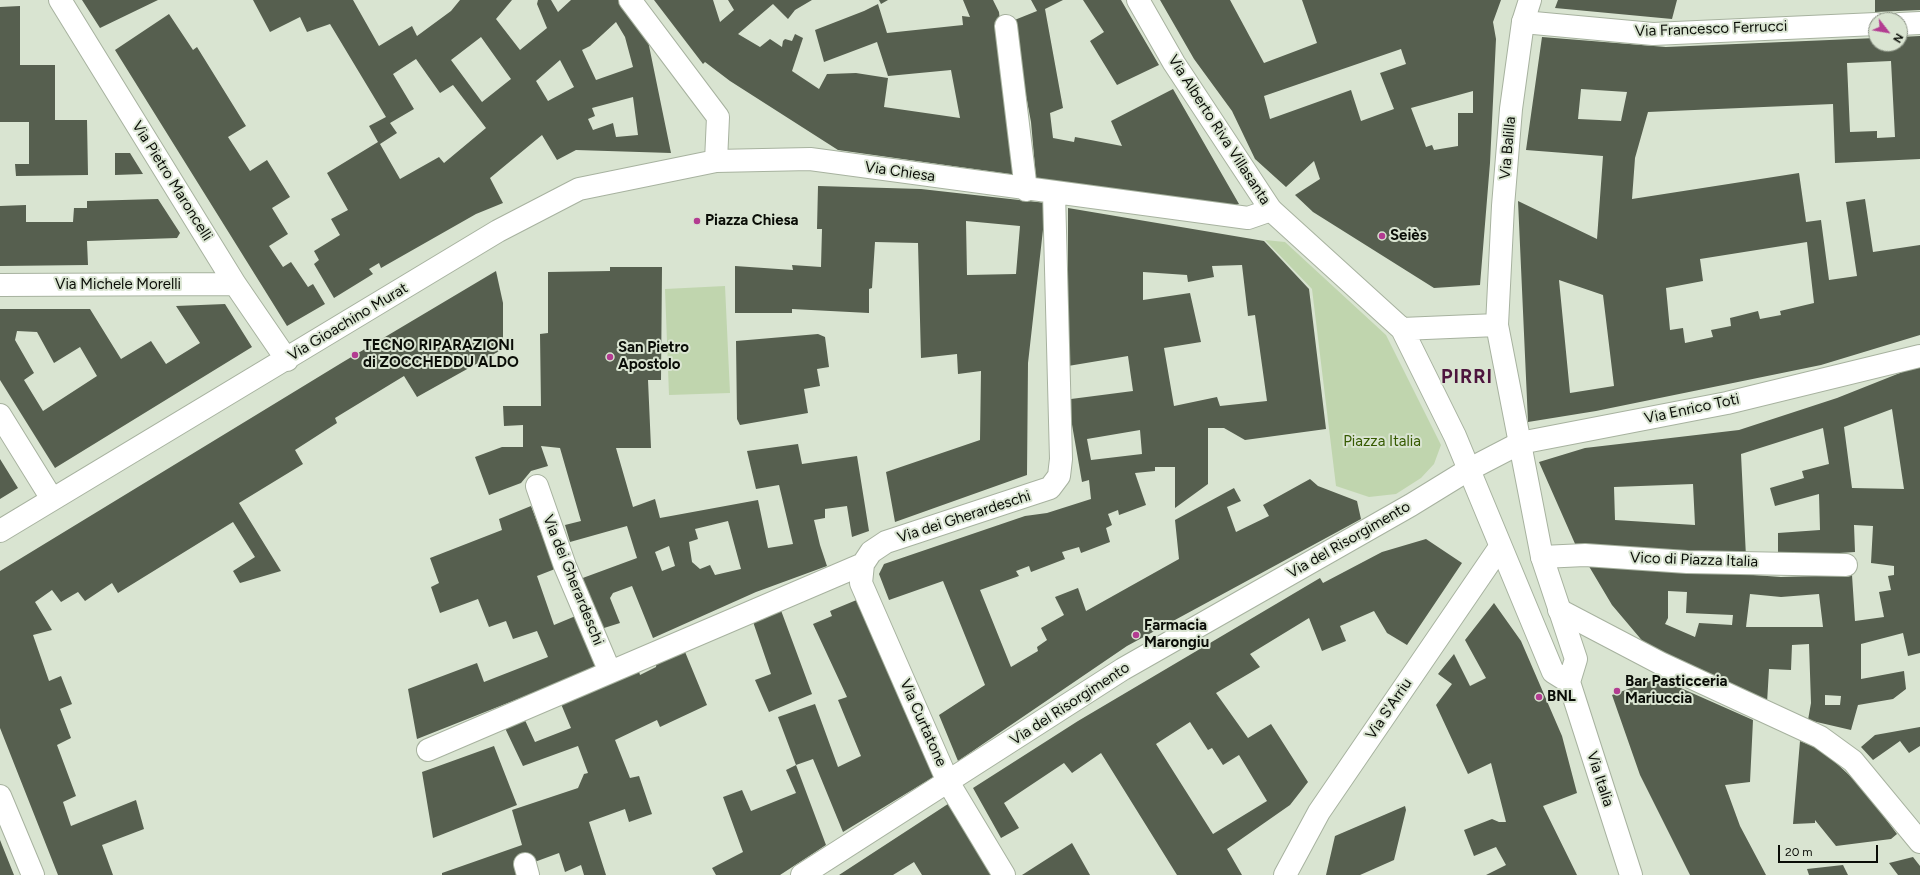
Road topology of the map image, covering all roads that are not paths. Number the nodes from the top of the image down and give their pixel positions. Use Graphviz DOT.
graph roads {
  1 [pos="60,0"];
  2 [pos="630,0"];
  3 [pos="1138,0"];
  4 [pos="1530,0"];
  5 [pos="1523,22"];
  6 [pos="1920,23"];
  7 [pos="1868,24"];
  8 [pos="1908,24"];
  9 [pos="1006,26"];
  10 [pos="716,161"];
  11 [pos="1026,190"];
  12 [pos="1054,193"];
  13 [pos="1271,210"];
  14 [pos="235,284"];
  15 [pos="0,285"];
  16 [pos="1497,325"];
  17 [pos="1402,329"];
  18 [pos="1920,356"];
  19 [pos="286,360"];
  20 [pos="0,415"];
  21 [pos="1520,443"];
  22 [pos="1468,470"];
  23 [pos="537,486"];
  24 [pos="52,499"];
  25 [pos="0,531"];
  26 [pos="1500,547"];
  27 [pos="1542,557"];
  28 [pos="864,564"];
  29 [pos="1846,565"];
  30 [pos="1560,610"];
  31 [pos="610,672"];
  32 [pos="1569,682"];
  33 [pos="428,750"];
  34 [pos="948,782"];
  35 [pos="0,796"];
  36 [pos="1920,842"];
  37 [pos="33,875"];
  38 [pos="802,875"];
  39 [pos="1004,875"];
  40 [pos="1285,875"];
  41 [pos="1631,875"];
  1 -- 14 [label="street, Via Pietro Maroncelli"];
  2 -- 10 [label="street"];
  3 -- 13 [label="street, Via Alberto Riva Villasanta"];
  4 -- 5 [label="street, Via Balilla"];
  5 -- 7 [label="street, Via Francesco Ferrucci"];
  5 -- 16 [label="street, Via Balilla"];
  6 -- 8 [label="street"];
  9 -- 11 [label="street"];
  10 -- 11 [label="street, Via Chiesa"];
  10 -- 19 [label="street, Via Gioachino Murat"];
  11 -- 12 [label="street, Via Chiesa"];
  12 -- 13 [label="street, Via Chiesa"];
  12 -- 28 [label="street, Via dei Gherardeschi"];
  13 -- 17 [label="street, Via Alberto Riva Villasanta"];
  14 -- 15 [label="street, Via Michele Morelli"];
  14 -- 19 [label="street, Via Pietro Maroncelli"];
  16 -- 17 [label="street"];
  16 -- 21 [label="street"];
  17 -- 22 [label="street"];
  18 -- 21 [label="street, Via Enrico Toti"];
  19 -- 24 [label="street, Via Gioachino Murat"];
  20 -- 24 [label="street"];
  21 -- 22 [label="street, Via Enrico Toti"];
  21 -- 27 [label="street"];
  22 -- 26 [label="street"];
  22 -- 34 [label="street, Via del Risorgimento"];
  23 -- 31 [label="street, Via dei Gherardeschi"];
  24 -- 25 [label="street, Via Gioachino Murat"];
  26 -- 32 [label="street"];
  26 -- 40 [label="street, Via S'Arriu"];
  27 -- 29 [label="street, Vico di Piazza Italia"];
  27 -- 30 [label="street"];
  28 -- 31 [label="street, Via dei Gherardeschi"];
  28 -- 34 [label="street, Via Curtatone"];
  30 -- 32 [label="street"];
  30 -- 36 [label="street"];
  31 -- 33 [label="street, Via dei Gherardeschi"];
  32 -- 41 [label="street, Via Italia"];
  34 -- 38 [label="street, Via del Risorgimento"];
  34 -- 39 [label="street, Via Curtatone"];
  35 -- 37 [label="street"];
}
